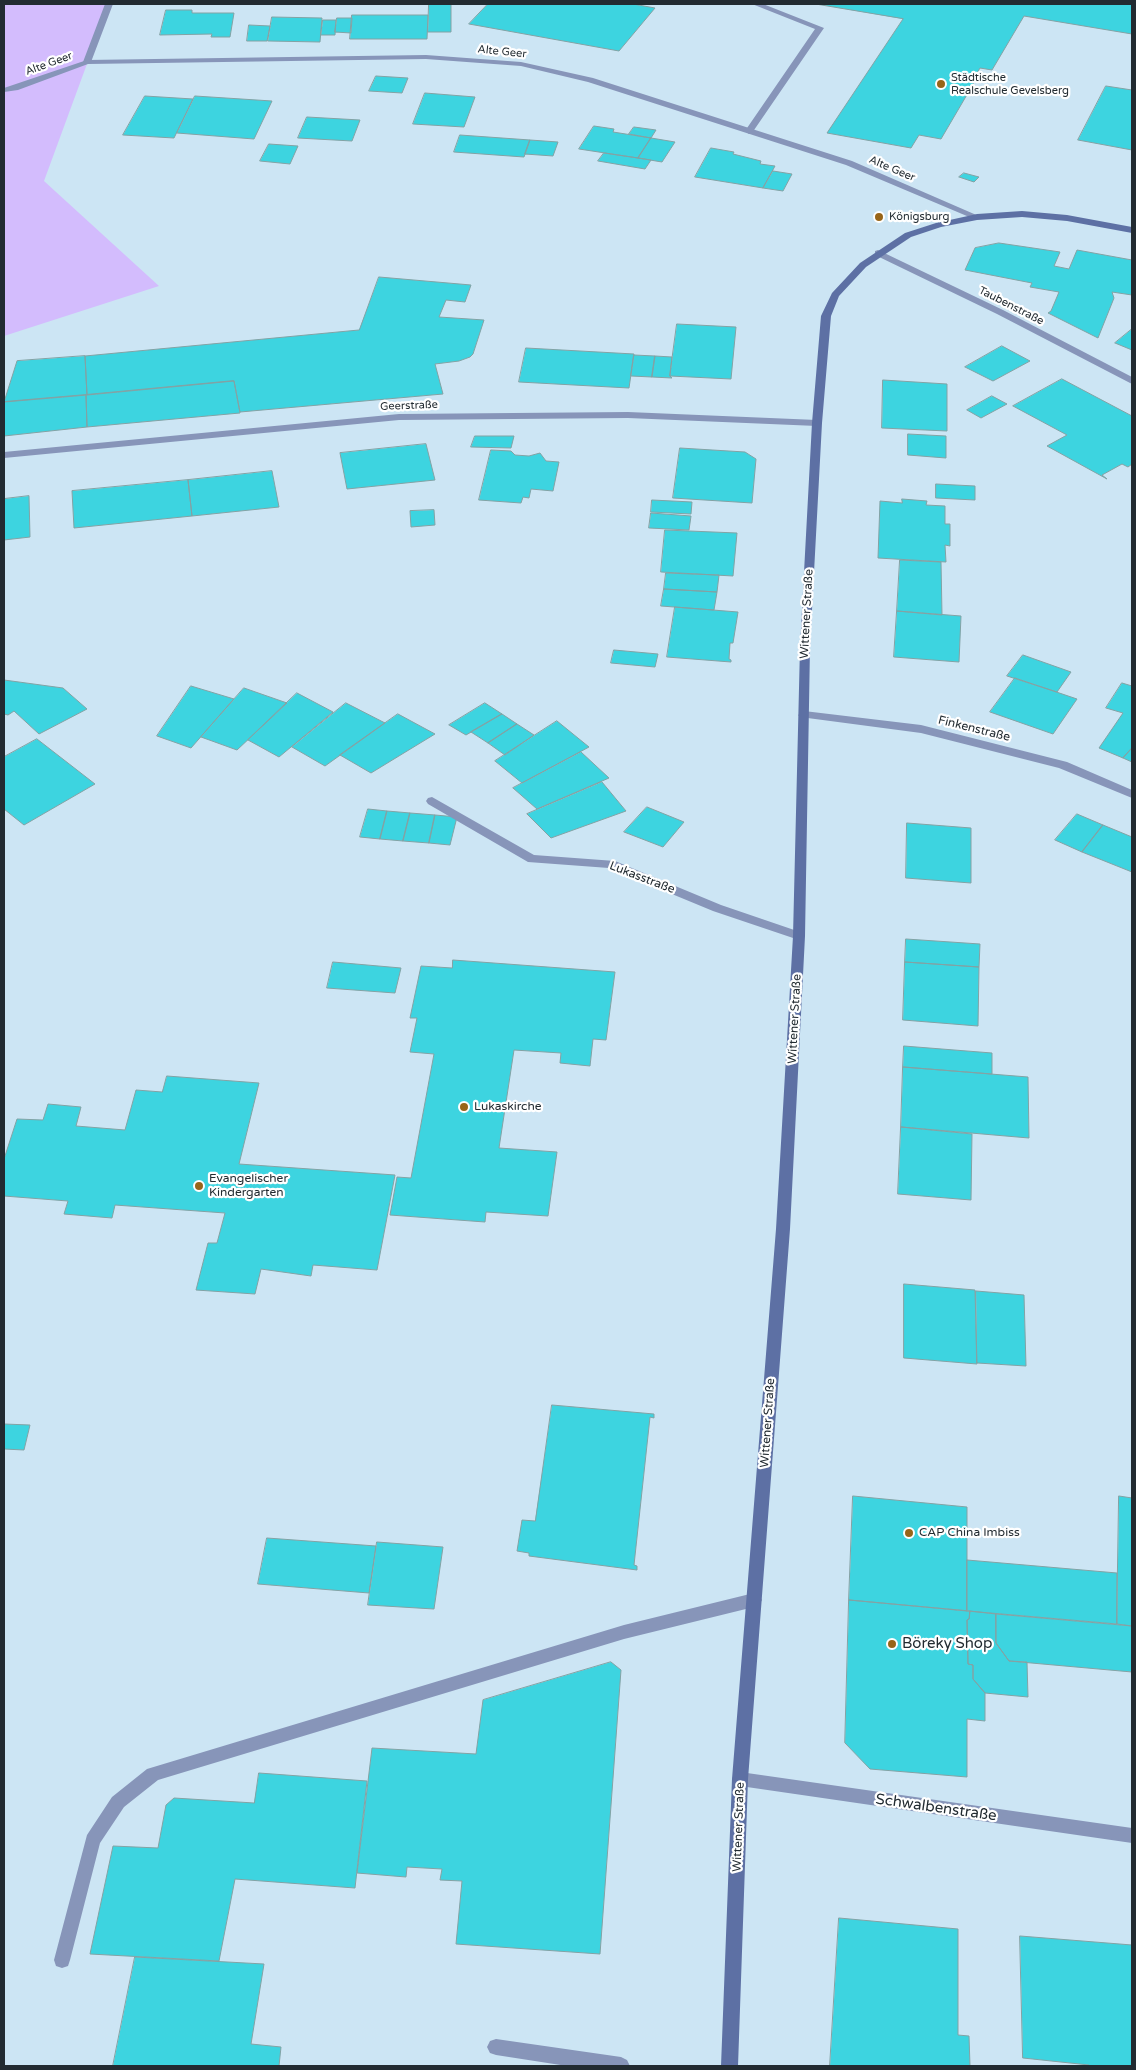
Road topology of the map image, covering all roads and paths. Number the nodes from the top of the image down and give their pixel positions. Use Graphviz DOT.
graph roads {
  1 [pos="109,4"];
  2 [pos="756,4"];
  3 [pos="87,62"];
  4 [pos="4,90"];
  5 [pos="749,131"];
  6 [pos="978,217"];
  7 [pos="1132,230"];
  8 [pos="878,253"];
  9 [pos="1132,380"];
  10 [pos="817,423"];
  11 [pos="4,455"];
  12 [pos="804,715"];
  13 [pos="1132,794"];
  14 [pos="432,801"];
  15 [pos="799,936"];
  16 [pos="754,1600"];
  17 [pos="740,1779"];
  18 [pos="1132,1836"];
  19 [pos="62,1960"];
  20 [pos="496,2047"];
  21 [pos="621,2066"];
  22 [pos="729,2066"];
  1 -- 3 [label="street"];
  2 -- 5 [label="street"];
  3 -- 4 [label="street, Alte Geer"];
  3 -- 5 [label="street, Alte Geer"];
  5 -- 6 [label="street, Alte Geer"];
  6 -- 7 [label="main road, Wittener Straße"];
  6 -- 8 [label="main road, Wittener Straße"];
  8 -- 9 [label="street, Taubenstraße"];
  8 -- 10 [label="main road, Wittener Straße"];
  10 -- 11 [label="street, Geerstraße"];
  10 -- 12 [label="main road, Wittener Straße"];
  12 -- 13 [label="street, Finkenstraße"];
  12 -- 15 [label="main road, Wittener Straße"];
  14 -- 15 [label="street, Lukasstraße"];
  15 -- 16 [label="main road, Wittener Straße"];
  16 -- 17 [label="main road, Wittener Straße"];
  16 -- 19 [label="street"];
  17 -- 18 [label="street, Schwalbenstraße"];
  17 -- 22 [label="main road, Wittener Straße"];
  20 -- 21 [label="street"];
}
